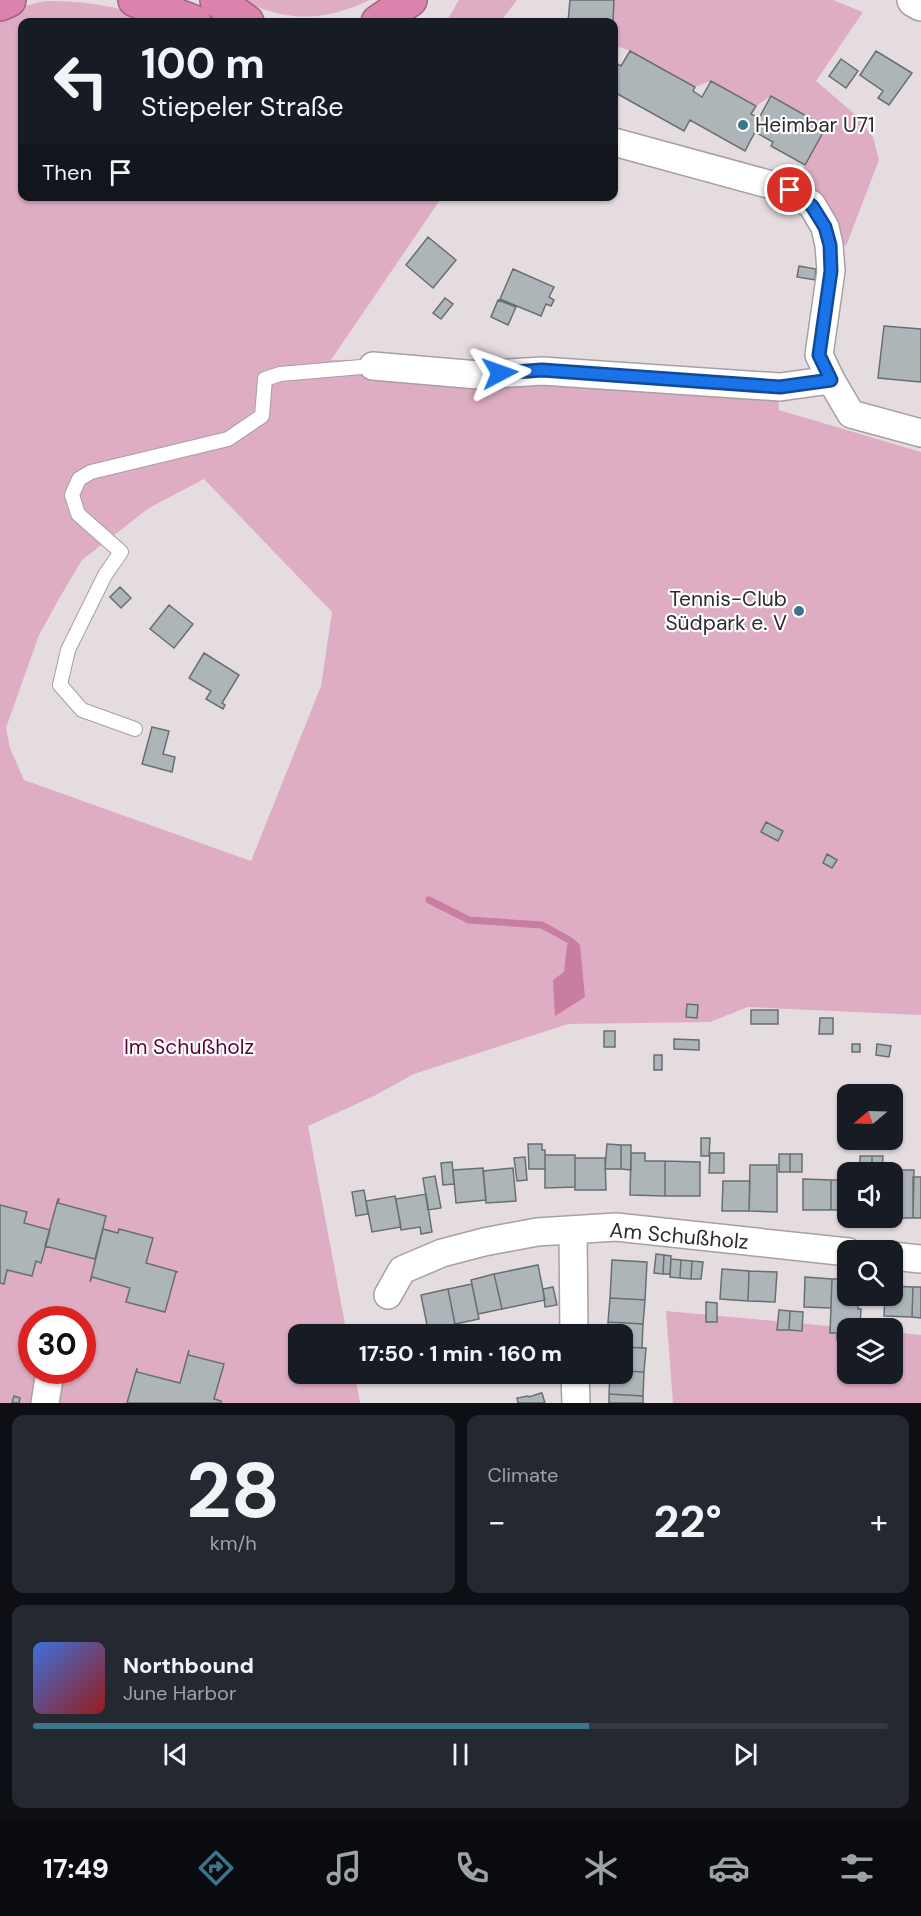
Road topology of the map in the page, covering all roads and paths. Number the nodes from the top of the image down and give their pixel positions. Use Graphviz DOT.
graph roads {
  1 [pos="9,0"];
  2 [pos="135,0"];
  3 [pos="217,0"];
  4 [pos="410,0"];
  5 [pos="914,0"];
  6 [pos="0,4"];
  7 [pos="921,4"];
  8 [pos="183,18"];
  9 [pos="242,18"];
  10 [pos="384,18"];
  11 [pos="618,143"];
  12 [pos="373,366"];
  13 [pos="831,380"];
  14 [pos="921,434"];
  15 [pos="135,729"];
  16 [pos="573,1231"];
  17 [pos="837,1251"];
  18 [pos="903,1257"];
  19 [pos="921,1259"];
  20 [pos="388,1295"];
  21 [pos="574,1324"];
  22 [pos="48,1384"];
  23 [pos="575,1384"];
  24 [pos="45,1403"];
  25 [pos="576,1403"];
  1 -- 6 [label="highway"];
  2 -- 8 [label="highway"];
  3 -- 9 [label="highway"];
  4 -- 10 [label="highway"];
  5 -- 7 [label="main road"];
  11 -- 13 [label="street"];
  12 -- 13 [label="street"];
  12 -- 15 [label="lane"];
  13 -- 14 [label="street"];
  16 -- 17 [label="street, Am Schußholz"];
  16 -- 20 [label="street, Am Schußholz"];
  16 -- 21 [label="street"];
  18 -- 19 [label="street"];
  22 -- 24 [label="street"];
  23 -- 25 [label="street"];
}
